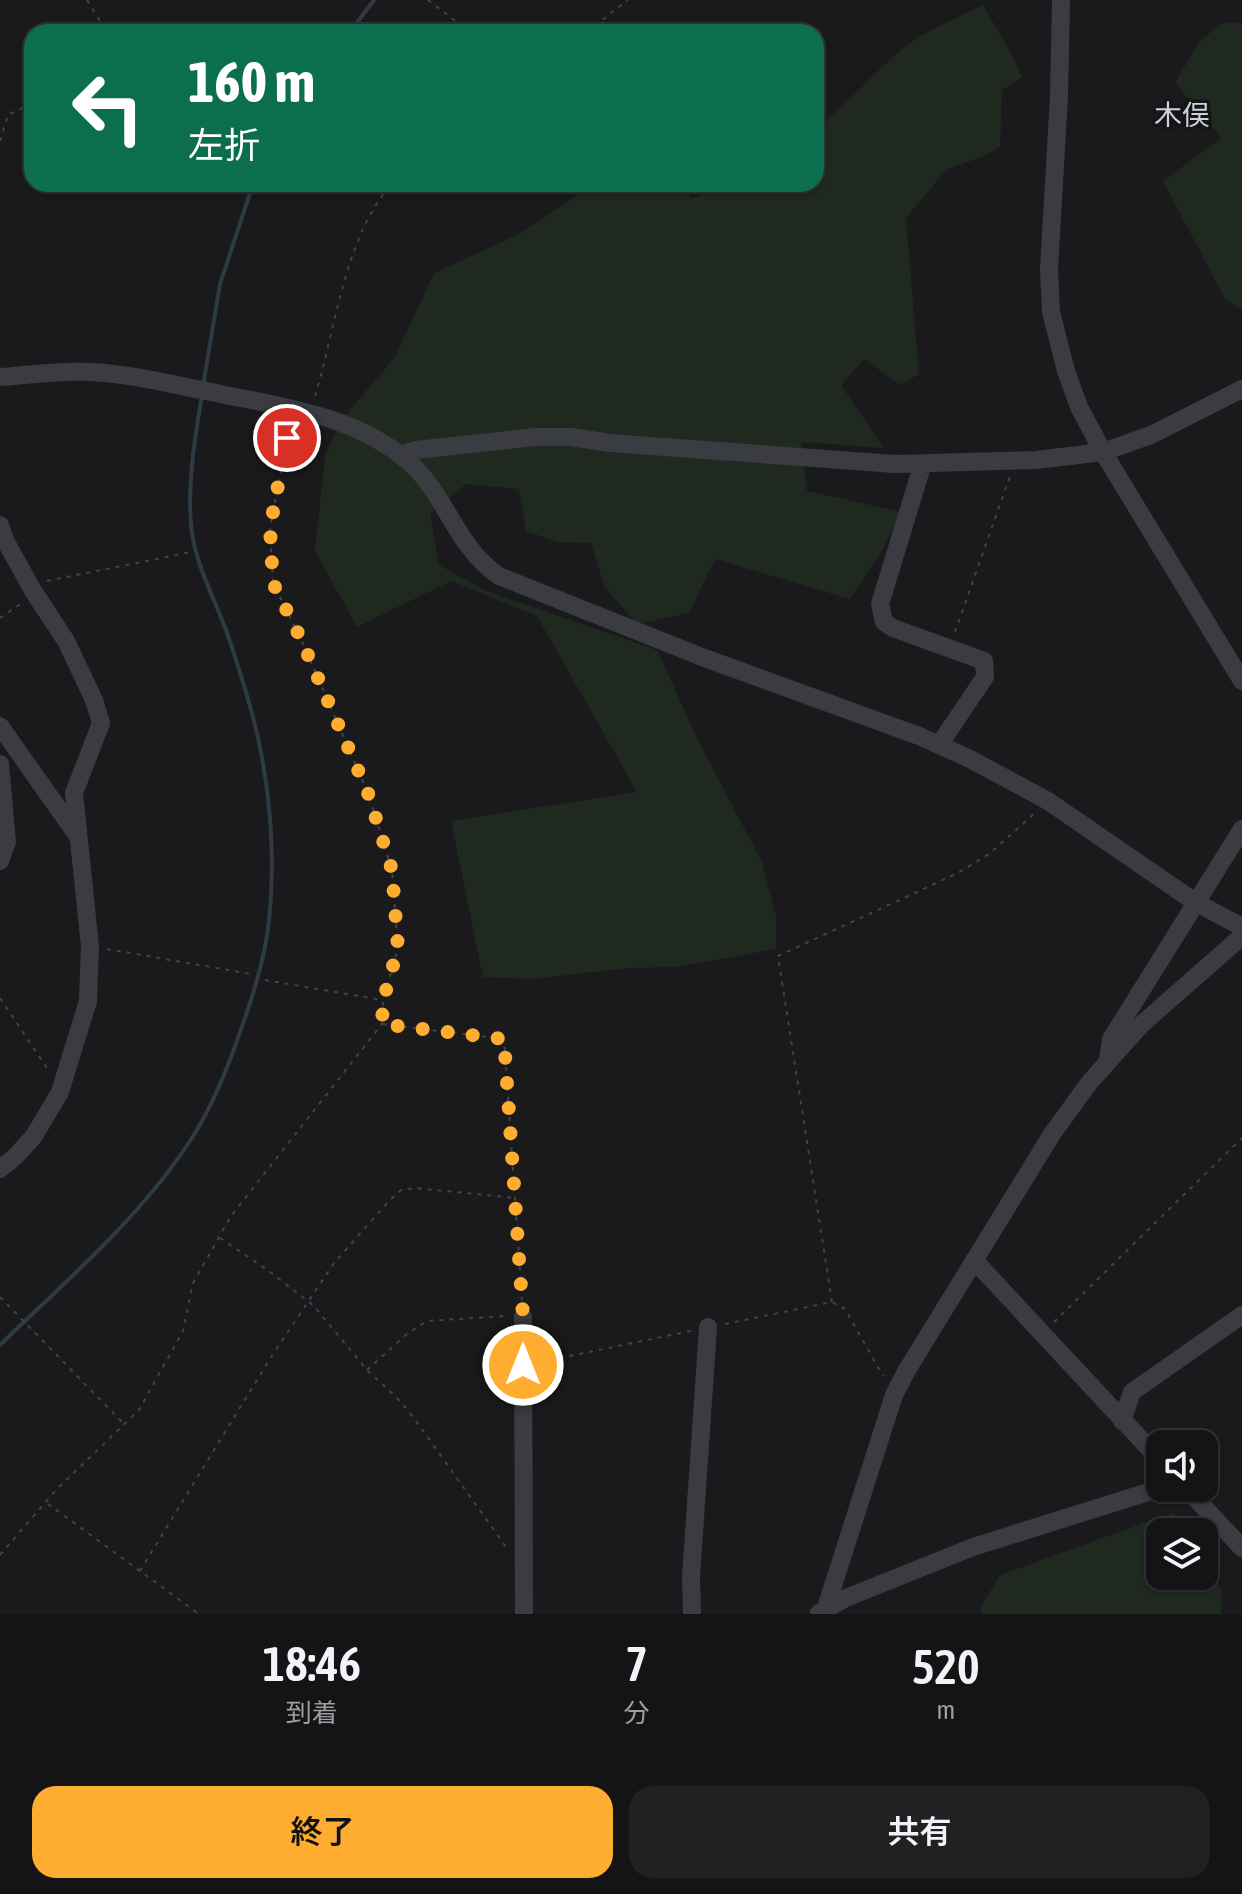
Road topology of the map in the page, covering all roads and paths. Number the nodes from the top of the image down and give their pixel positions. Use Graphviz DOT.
graph roads {
  1 [pos="87,0"];
  2 [pos="428,0"];
  3 [pos="628,0"];
  4 [pos="1061,0"];
  5 [pos="102,24"];
  6 [pos="460,24"];
  7 [pos="597,24"];
  8 [pos="24,107"];
  9 [pos="0,141"];
  10 [pos="385,192"];
  11 [pos="0,377"];
  12 [pos="1242,389"];
  13 [pos="300,410"];
  14 [pos="1103,452"];
  15 [pos="401,455"];
  16 [pos="1016,460"];
  17 [pos="923,463"];
  18 [pos="0,525"];
  19 [pos="191,552"];
  20 [pos="33,592"];
  21 [pos="0,618"];
  22 [pos="950,648"];
  23 [pos="1239,669"];
  24 [pos="0,726"];
  25 [pos="939,745"];
  26 [pos="0,764"];
  27 [pos="1048,801"];
  28 [pos="1242,829"];
  29 [pos="78,838"];
  30 [pos="0,861"];
  31 [pos="1195,902"];
  32 [pos="1242,927"];
  33 [pos="1242,936"];
  34 [pos="90,946"];
  35 [pos="251,974"];
  36 [pos="265,980"];
  37 [pos="0,998"];
  38 [pos="383,1001"];
  39 [pos="382,1024"];
  40 [pos="1108,1060"];
  41 [pos="61,1089"];
  42 [pos="1242,1138"];
  43 [pos="0,1169"];
  44 [pos="516,1198"];
  45 [pos="219,1237"];
  46 [pos="974,1260"];
  47 [pos="0,1297"];
  48 [pos="309,1301"];
  49 [pos="832,1302"];
  50 [pos="1242,1315"];
  51 [pos="523,1317"];
  52 [pos="708,1327"];
  53 [pos="1042,1334"];
  54 [pos="523,1365"];
  55 [pos="367,1370"];
  56 [pos="894,1395"];
  57 [pos="1122,1421"];
  58 [pos="125,1425"];
  59 [pos="1146,1446"];
  60 [pos="1146,1493"];
  61 [pos="1199,1502"];
  62 [pos="47,1503"];
  63 [pos="1242,1548"];
  64 [pos="0,1555"];
  65 [pos="140,1571"];
  66 [pos="524,1572"];
  67 [pos="821,1613"];
  68 [pos="199,1614"];
  69 [pos="524,1614"];
  70 [pos="692,1614"];
  1 -- 5 [label="path"];
  2 -- 6 [label="path"];
  3 -- 7 [label="path"];
  4 -- 14 [label="street"];
  8 -- 9 [label="path"];
  10 -- 13 [label="path"];
  11 -- 13 [label="street"];
  12 -- 14 [label="street"];
  13 -- 15 [label="street"];
  13 -- 38 [label="path"];
  14 -- 16 [label="street"];
  14 -- 23 [label="street"];
  15 -- 17 [label="street"];
  15 -- 25 [label="street"];
  16 -- 17 [label="street"];
  16 -- 22 [label="path"];
  17 -- 22 [label="street"];
  18 -- 20 [label="street"];
  19 -- 20 [label="path"];
  20 -- 21 [label="path"];
  20 -- 29 [label="street"];
  22 -- 25 [label="street"];
  24 -- 29 [label="street"];
  25 -- 27 [label="street"];
  26 -- 30 [label="street"];
  27 -- 31 [label="street"];
  27 -- 49 [label="path"];
  28 -- 31 [label="street"];
  29 -- 34 [label="street"];
  31 -- 32 [label="street"];
  31 -- 40 [label="street"];
  33 -- 40 [label="street"];
  34 -- 35 [label="path"];
  34 -- 41 [label="street"];
  36 -- 38 [label="path"];
  37 -- 41 [label="path"];
  38 -- 39 [label="path"];
  39 -- 44 [label="path"];
  39 -- 45 [label="path"];
  40 -- 46 [label="street"];
  41 -- 43 [label="street"];
  42 -- 53 [label="path"];
  44 -- 48 [label="path"];
  44 -- 51 [label="path"];
  45 -- 48 [label="path"];
  45 -- 58 [label="path"];
  46 -- 53 [label="street"];
  46 -- 56 [label="street"];
  47 -- 58 [label="path"];
  48 -- 55 [label="path"];
  48 -- 65 [label="path"];
  49 -- 52 [label="path"];
  49 -- 56 [label="path"];
  50 -- 57 [label="street"];
  51 -- 54 [label="street"];
  51 -- 55 [label="path"];
  52 -- 54 [label="path"];
  52 -- 70 [label="street"];
  53 -- 57 [label="street"];
  54 -- 66 [label="street"];
  55 -- 66 [label="path"];
  56 -- 67 [label="street"];
  57 -- 59 [label="street"];
  58 -- 62 [label="path"];
  60 -- 67 [label="street"];
  61 -- 63 [label="street"];
  62 -- 64 [label="path"];
  62 -- 65 [label="path"];
  65 -- 68 [label="path"];
  66 -- 69 [label="street"];
}
